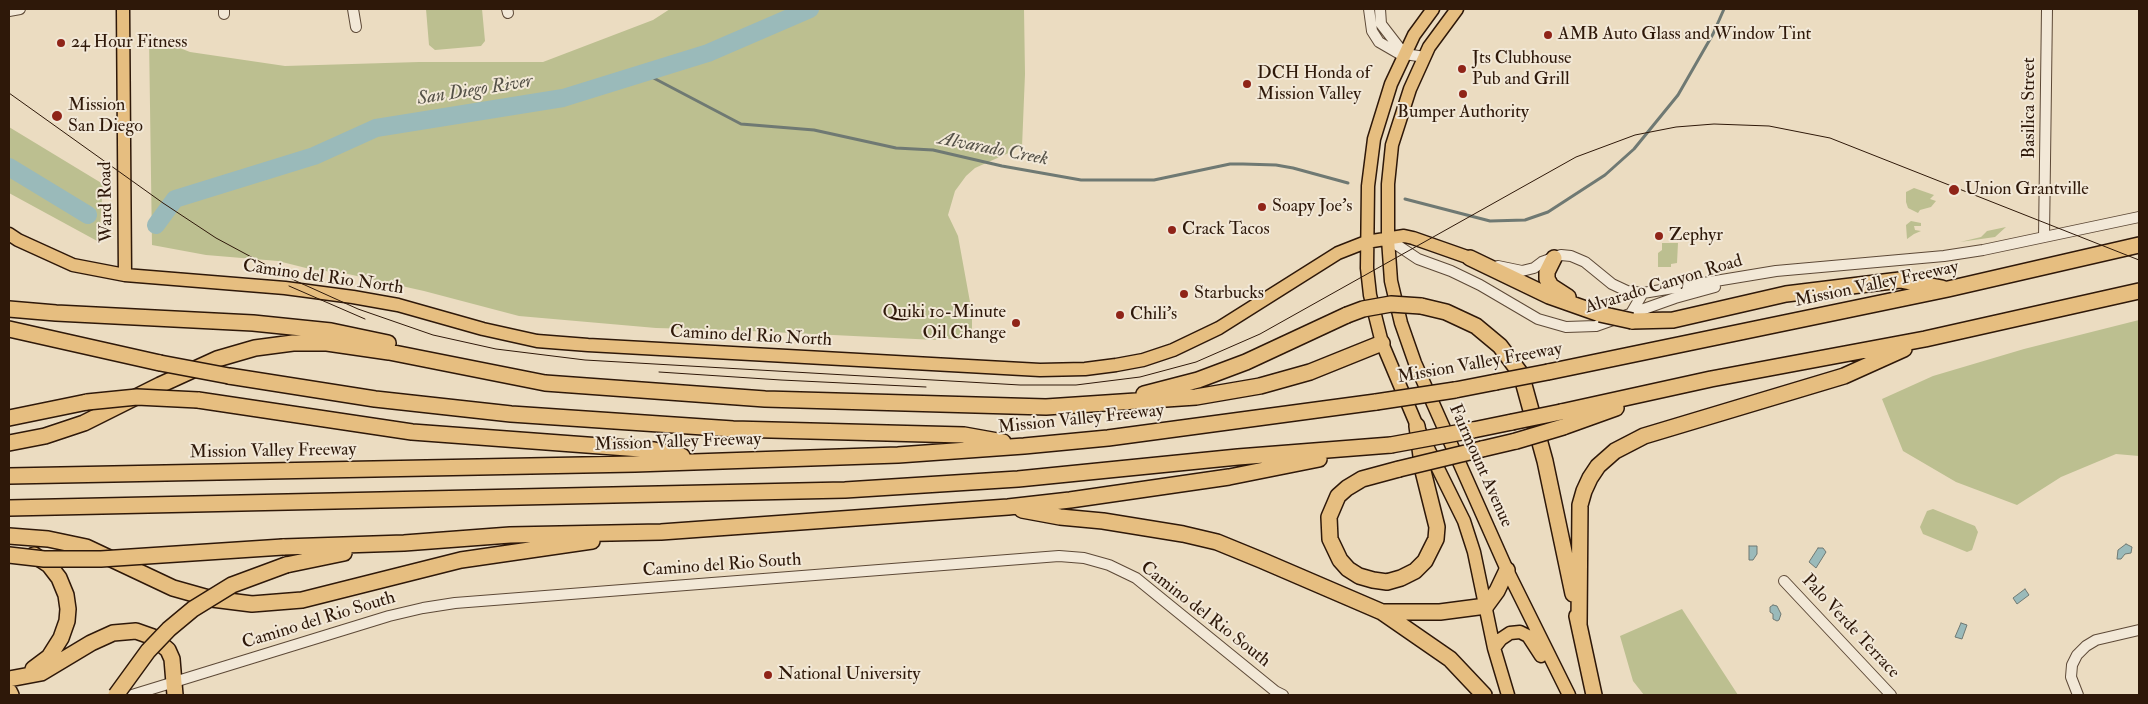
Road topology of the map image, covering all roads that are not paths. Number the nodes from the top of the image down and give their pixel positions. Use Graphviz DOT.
graph roads {
  1 [pos="20,9"];
  2 [pos="122,9"];
  3 [pos="353,9"];
  4 [pos="1369,9"];
  5 [pos="1380,9"];
  6 [pos="1433,9"];
  7 [pos="1457,9"];
  8 [pos="2047,9"];
  9 [pos="9,11"];
  10 [pos="356,27"];
  11 [pos="1405,55"];
  12 [pos="1425,57"];
  13 [pos="2139,216"];
  14 [pos="9,234"];
  15 [pos="2044,237"];
  16 [pos="1388,239"];
  17 [pos="1366,242"];
  18 [pos="2139,245"];
  19 [pos="1470,258"];
  20 [pos="1554,258"];
  21 [pos="1761,273"];
  22 [pos="125,275"];
  23 [pos="1948,289"];
  24 [pos="2139,291"];
  25 [pos="1643,293"];
  26 [pos="9,309"];
  27 [pos="1593,313"];
  28 [pos="1631,318"];
  29 [pos="9,329"];
  30 [pos="1925,339"];
  31 [pos="1382,343"];
  32 [pos="565,383"];
  33 [pos="1668,388"];
  34 [pos="1107,404"];
  35 [pos="9,418"];
  36 [pos="1417,426"];
  37 [pos="9,443"];
  38 [pos="1391,445"];
  39 [pos="1024,446"];
  40 [pos="710,462"];
  41 [pos="9,476"];
  42 [pos="1008,507"];
  43 [pos="9,508"];
  44 [pos="661,532"];
  45 [pos="9,536"];
  46 [pos="404,543"];
  47 [pos="9,548"];
  48 [pos="9,555"];
  49 [pos="1507,570"];
  50 [pos="1784,580"];
  51 [pos="1486,606"];
  52 [pos="1382,612"];
  53 [pos="1579,625"];
  54 [pos="2139,630"];
  55 [pos="1494,648"];
  56 [pos="1554,668"];
  57 [pos="15,678"];
  58 [pos="175,689"];
  59 [pos="9,691"];
  60 [pos="11,695"];
  61 [pos="116,695"];
  62 [pos="132,695"];
  63 [pos="1283,695"];
  64 [pos="1484,695"];
  65 [pos="1508,695"];
  66 [pos="1569,695"];
  67 [pos="1594,695"];
  68 [pos="1891,695"];
  69 [pos="2078,695"];
  1 -- 9 [label="street"];
  2 -- 22 [label="main road, Ward Road"];
  3 -- 10 [label="street"];
  4 -- 11 [label="street"];
  5 -- 11 [label="street"];
  6 -- 11 [label="main road"];
  7 -- 12 [label="main road, Fairmount Avenue"];
  8 -- 15 [label="street, Basilica Street"];
  11 -- 12 [label="street"];
  11 -- 17 [label="main road"];
  12 -- 16 [label="main road, Fairmount Avenue"];
  13 -- 15 [label="street, Alvarado Canyon Road"];
  14 -- 22 [label="main road, Camino del Rio North"];
  15 -- 21 [label="street, Alvarado Canyon Road"];
  16 -- 17 [label="main road, Camino del Rio North"];
  16 -- 19 [label="main road, Camino del Rio North"];
  16 -- 28 [label="street, Alvarado Canyon Road"];
  16 -- 49 [label="main road, Fairmount Avenue"];
  17 -- 22 [label="main road, Camino del Rio North"];
  17 -- 31 [label="main road"];
  18 -- 23 [label="highway, Mission Valley Freeway"];
  19 -- 20 [label="street, Alvarado Canyon Road"];
  19 -- 27 [label="highway"];
  20 -- 25 [label="street, Alvarado Canyon Road"];
  20 -- 27 [label="highway"];
  21 -- 25 [label="street, Alvarado Canyon Road"];
  21 -- 28 [label="street, Alvarado Canyon Road"];
  23 -- 28 [label="highway"];
  23 -- 39 [label="highway, Mission Valley Freeway, bridge"];
  24 -- 30 [label="highway"];
  25 -- 28 [label="street"];
  26 -- 32 [label="highway"];
  27 -- 28 [label="highway, bridge"];
  29 -- 39 [label="highway, bridge"];
  30 -- 33 [label="highway"];
  30 -- 53 [label="highway"];
  31 -- 34 [label="highway"];
  31 -- 36 [label="main road"];
  32 -- 34 [label="highway"];
  32 -- 37 [label="highway"];
  33 -- 36 [label="highway, bridge"];
  33 -- 38 [label="highway, bridge"];
  34 -- 53 [label="highway, bridge"];
  35 -- 40 [label="highway, bridge"];
  36 -- 51 [label="main road"];
  38 -- 42 [label="highway"];
  38 -- 43 [label="highway"];
  39 -- 40 [label="highway, Mission Valley Freeway"];
  40 -- 41 [label="highway, Mission Valley Freeway"];
  42 -- 44 [label="highway"];
  42 -- 52 [label="highway"];
  44 -- 45 [label="highway"];
  44 -- 46 [label="highway"];
  46 -- 48 [label="highway, bridge"];
  46 -- 61 [label="highway, bridge"];
  47 -- 57 [label="highway"];
  49 -- 51 [label="highway"];
  49 -- 56 [label="main road, Fairmount Avenue"];
  50 -- 68 [label="street, Palo Verde Terrace"];
  51 -- 52 [label="highway"];
  51 -- 55 [label="main road"];
  52 -- 64 [label="highway"];
  53 -- 67 [label="highway"];
  54 -- 69 [label="street"];
  55 -- 56 [label="main road"];
  55 -- 65 [label="main road"];
  56 -- 66 [label="main road, Fairmount Avenue"];
  57 -- 58 [label="highway"];
  58 -- 62 [label="street, Camino del Rio South"];
  58 -- 63 [label="street, Camino del Rio South"];
  59 -- 60 [label="highway"];
}
